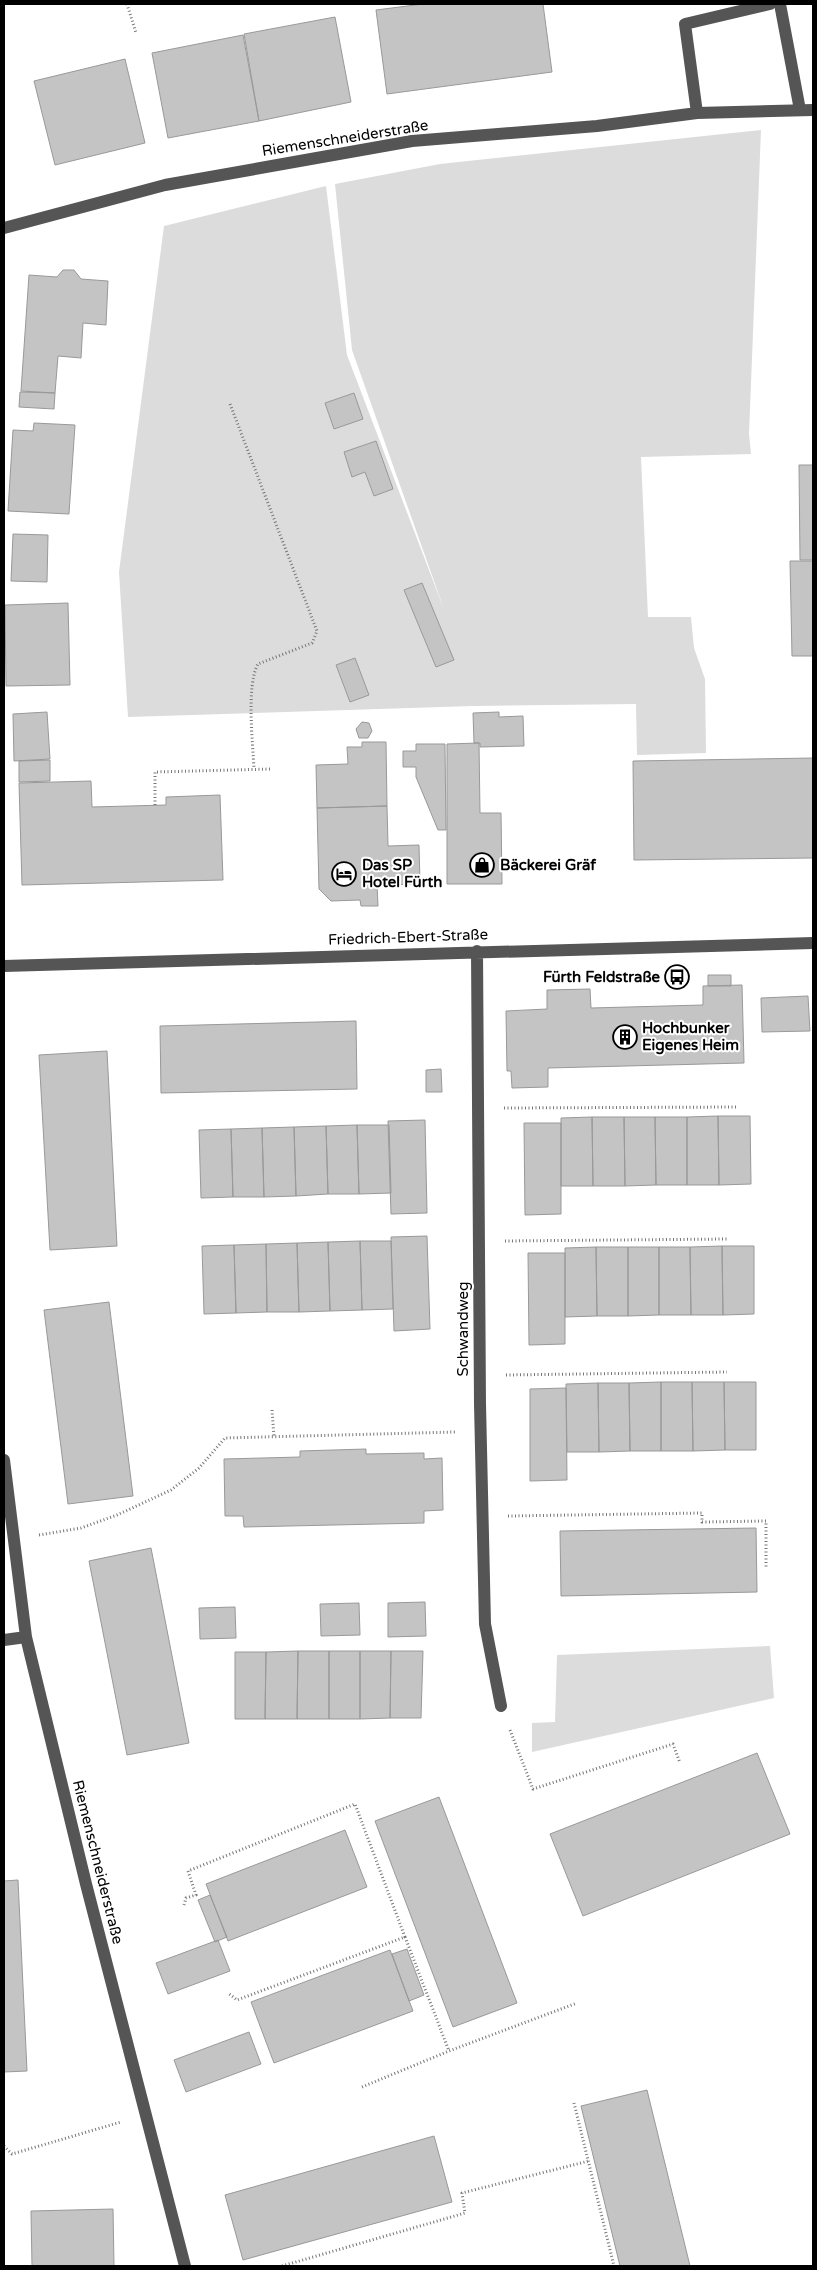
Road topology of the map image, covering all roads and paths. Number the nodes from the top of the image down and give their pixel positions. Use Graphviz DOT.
graph roads {
  1 [pos="127,4"];
  2 [pos="770,4"];
  3 [pos="780,4"];
  4 [pos="136,33"];
  5 [pos="807,110"];
  6 [pos="697,113"];
  7 [pos="4,228"];
  8 [pos="230,404"];
  9 [pos="254,769"];
  10 [pos="271,769"];
  11 [pos="155,805"];
  12 [pos="813,943"];
  13 [pos="477,951"];
  14 [pos="4,966"];
  15 [pos="738,1107"];
  16 [pos="478,1108"];
  17 [pos="728,1238"];
  18 [pos="479,1241"];
  19 [pos="727,1372"];
  20 [pos="480,1376"];
  21 [pos="272,1410"];
  22 [pos="481,1431"];
  23 [pos="274,1436"];
  24 [pos="4,1460"];
  25 [pos="483,1516"];
  26 [pos="14,1540"];
  27 [pos="766,1567"];
  28 [pos="26,1637"];
  29 [pos="4,1640"];
  30 [pos="501,1706"];
  31 [pos="680,1763"];
  32 [pos="184,1905"];
  33 [pos="404,1937"];
  34 [pos="228,1993"];
  35 [pos="577,2003"];
  36 [pos="448,2052"];
  37 [pos="362,2087"];
  38 [pos="574,2103"];
  39 [pos="145,2115"];
  40 [pos="4,2146"];
  41 [pos="589,2160"];
  42 [pos="185,2266"];
  43 [pos="282,2266"];
  44 [pos="614,2266"];
  1 -- 4 [label="path"];
  2 -- 6 [label="street"];
  3 -- 5 [label="street, Riemenschneiderstraße"];
  5 -- 6 [label="street, Riemenschneiderstraße"];
  6 -- 7 [label="street, Riemenschneiderstraße"];
  8 -- 9 [label="path"];
  9 -- 10 [label="path"];
  9 -- 11 [label="path"];
  12 -- 13 [label="street, Friedrich-Ebert-Straße"];
  13 -- 14 [label="street, Friedrich-Ebert-Straße"];
  13 -- 16 [label="street, Schwandweg"];
  15 -- 16 [label="path"];
  16 -- 18 [label="street, Schwandweg"];
  17 -- 18 [label="path"];
  18 -- 20 [label="street, Schwandweg"];
  19 -- 20 [label="path"];
  20 -- 22 [label="street, Schwandweg"];
  21 -- 23 [label="path"];
  22 -- 23 [label="path"];
  22 -- 25 [label="street, Schwandweg"];
  23 -- 26 [label="path"];
  24 -- 26 [label="street, Riemenschneiderstraße"];
  25 -- 27 [label="path"];
  25 -- 30 [label="street, Schwandweg"];
  26 -- 28 [label="street, Riemenschneiderstraße"];
  28 -- 29 [label="street"];
  28 -- 39 [label="street, Riemenschneiderstraße"];
  30 -- 31 [label="path"];
  32 -- 33 [label="path"];
  33 -- 34 [label="path"];
  33 -- 36 [label="path"];
  35 -- 36 [label="path"];
  36 -- 37 [label="path"];
  38 -- 41 [label="path"];
  39 -- 40 [label="path"];
  39 -- 42 [label="street, Riemenschneiderstraße"];
  41 -- 43 [label="path"];
  41 -- 44 [label="path"];
}
